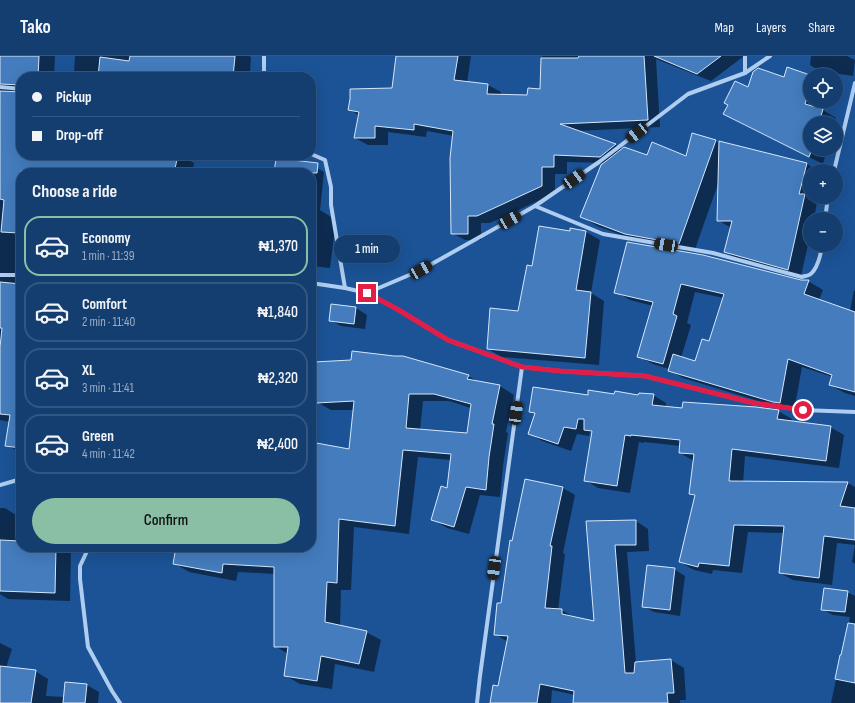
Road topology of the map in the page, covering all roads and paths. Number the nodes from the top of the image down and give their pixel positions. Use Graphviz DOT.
graph roads {
  1 [pos="264,56"];
  2 [pos="744,56"];
  3 [pos="770,56"];
  4 [pos="264,72"];
  5 [pos="745,73"];
  6 [pos="855,83"];
  7 [pos="0,87"];
  8 [pos="16,89"];
  9 [pos="316,156"];
  10 [pos="836,164"];
  11 [pos="535,206"];
  12 [pos="820,252"];
  13 [pos="0,275"];
  14 [pos="16,275"];
  15 [pos="316,283"];
  16 [pos="345,288"];
  17 [pos="367,293"];
  18 [pos="522,367"];
  19 [pos="855,412"];
  20 [pos="16,480"];
  21 [pos="0,485"];
  22 [pos="87,552"];
  23 [pos="120,703"];
  24 [pos="477,703"];
  1 -- 4 [label="street"];
  2 -- 5 [label="street"];
  3 -- 5 [label="street"];
  5 -- 11 [label="street"];
  6 -- 10 [label="street"];
  7 -- 8 [label="street"];
  9 -- 16 [label="street"];
  11 -- 12 [label="street"];
  11 -- 17 [label="street"];
  13 -- 14 [label="street"];
  15 -- 16 [label="street"];
  16 -- 17 [label="street"];
  17 -- 18 [label="street"];
  18 -- 19 [label="street"];
  18 -- 24 [label="street"];
  20 -- 21 [label="street"];
  22 -- 23 [label="street"];
}
